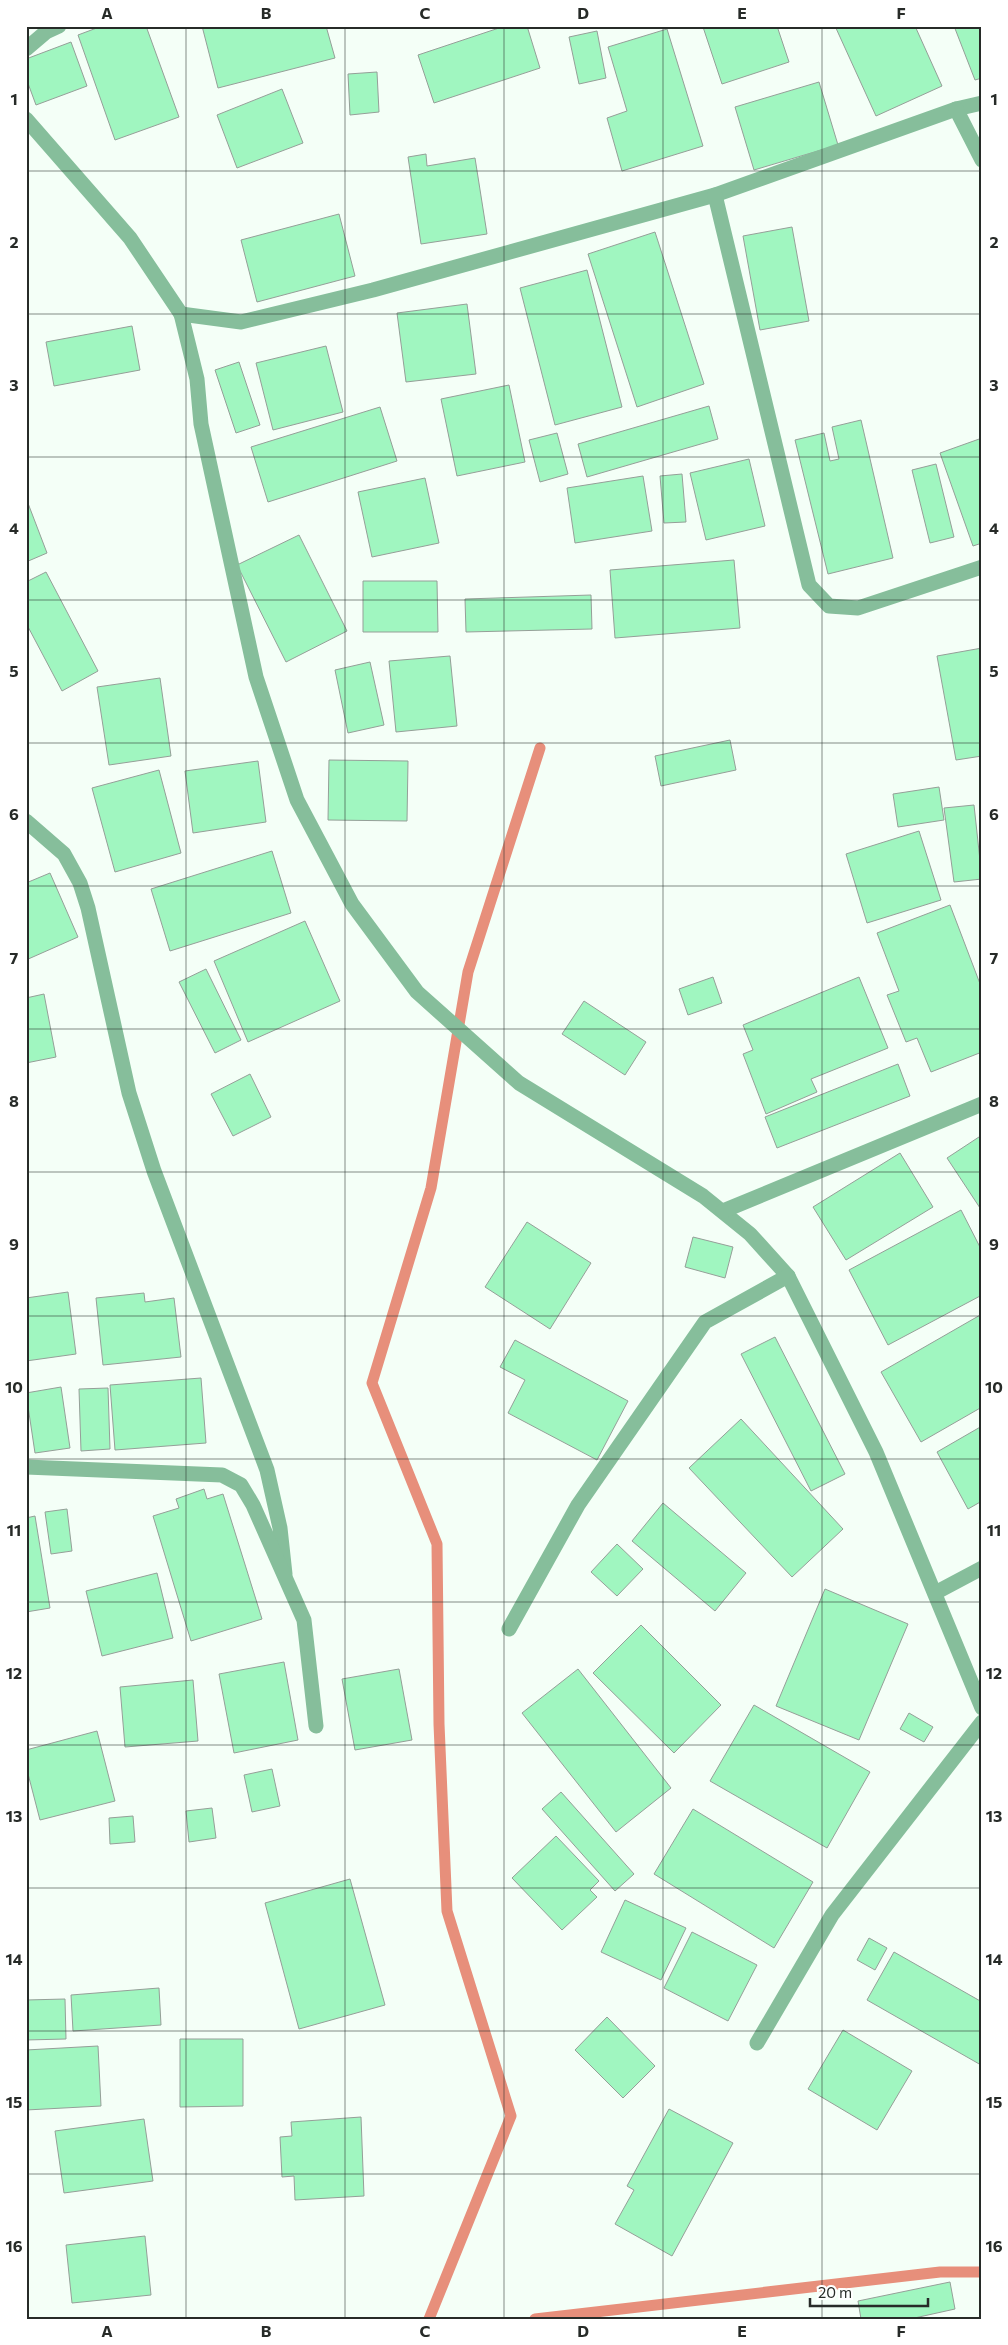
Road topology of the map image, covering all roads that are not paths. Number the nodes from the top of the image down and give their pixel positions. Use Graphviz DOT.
graph roads {
  1 [pos="59,26"];
  2 [pos="26,49"];
  3 [pos="982,103"];
  4 [pos="956,109"];
  5 [pos="26,119"];
  6 [pos="982,160"];
  7 [pos="716,195"];
  8 [pos="181,314"];
  9 [pos="982,567"];
  10 [pos="26,821"];
  11 [pos="982,1104"];
  12 [pos="723,1211"];
  13 [pos="788,1276"];
  14 [pos="26,1467"];
  15 [pos="982,1568"];
  16 [pos="286,1579"];
  17 [pos="935,1593"];
  18 [pos="509,1629"];
  19 [pos="982,1708"];
  20 [pos="982,1722"];
  21 [pos="316,1726"];
  22 [pos="757,2043"];
  1 -- 2 [label="street"];
  3 -- 4 [label="street"];
  4 -- 6 [label="street"];
  4 -- 7 [label="street"];
  5 -- 8 [label="street"];
  7 -- 8 [label="street"];
  7 -- 9 [label="street"];
  8 -- 12 [label="street"];
  10 -- 16 [label="street"];
  11 -- 12 [label="street"];
  12 -- 13 [label="street"];
  13 -- 17 [label="street"];
  13 -- 18 [label="street"];
  14 -- 16 [label="street"];
  15 -- 17 [label="street"];
  16 -- 21 [label="street"];
  17 -- 19 [label="street"];
  20 -- 22 [label="street"];
}
